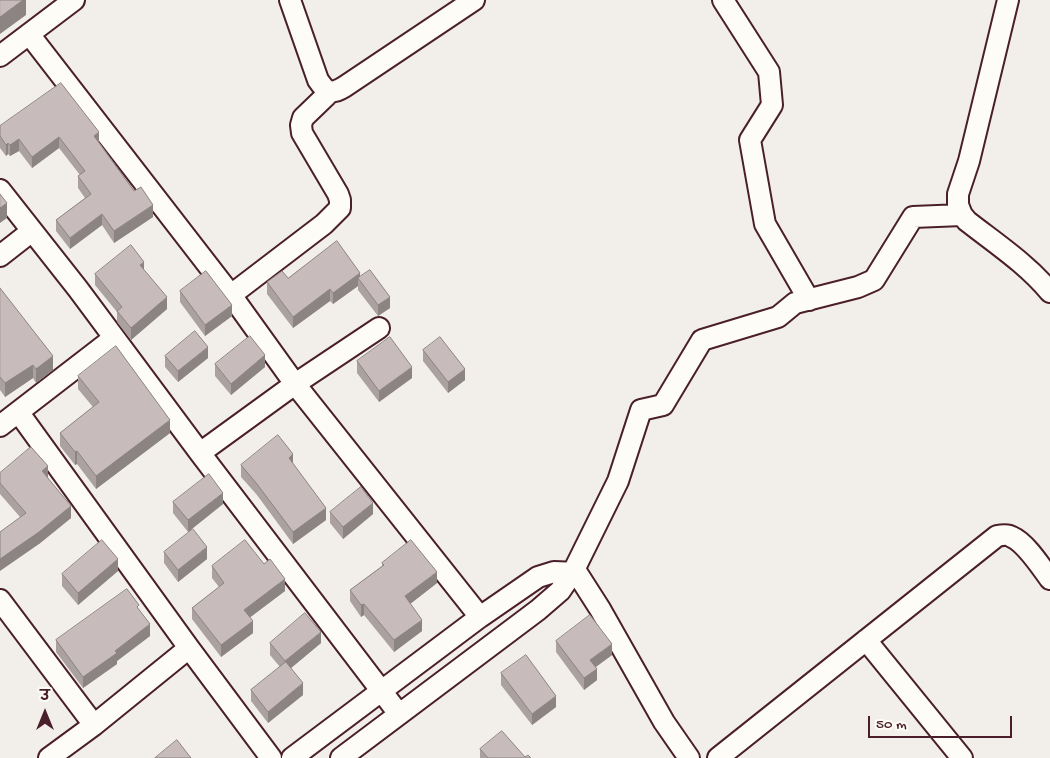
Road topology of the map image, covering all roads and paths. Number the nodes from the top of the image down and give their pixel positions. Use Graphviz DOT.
graph roads {
  1 [pos="74,0"];
  2 [pos="290,0"];
  3 [pos="474,0"];
  4 [pos="723,0"];
  5 [pos="1008,0"];
  6 [pos="29,34"];
  7 [pos="0,56"];
  8 [pos="330,92"];
  9 [pos="0,190"];
  10 [pos="962,215"];
  11 [pos="32,231"];
  12 [pos="0,256"];
  13 [pos="1050,292"];
  14 [pos="231,295"];
  15 [pos="808,300"];
  16 [pos="379,328"];
  17 [pos="114,338"];
  18 [pos="295,384"];
  19 [pos="19,412"];
  20 [pos="0,426"];
  21 [pos="200,453"];
  22 [pos="573,572"];
  23 [pos="1050,578"];
  24 [pos="0,600"];
  25 [pos="480,617"];
  26 [pos="866,640"];
  27 [pos="189,648"];
  28 [pos="382,691"];
  29 [pos="399,714"];
  30 [pos="94,725"];
  31 [pos="49,758"];
  32 [pos="271,758"];
  33 [pos="292,758"];
  34 [pos="341,758"];
  35 [pos="689,758"];
  36 [pos="718,758"];
  37 [pos="962,758"];
  1 -- 6 [label="street"];
  2 -- 8 [label="street"];
  3 -- 8 [label="street"];
  4 -- 15 [label="street"];
  5 -- 10 [label="street"];
  6 -- 7 [label="street"];
  6 -- 14 [label="street"];
  8 -- 14 [label="street"];
  9 -- 11 [label="street"];
  10 -- 13 [label="street"];
  10 -- 15 [label="street"];
  11 -- 12 [label="street"];
  11 -- 17 [label="street"];
  14 -- 18 [label="street"];
  15 -- 22 [label="street"];
  16 -- 18 [label="street"];
  17 -- 19 [label="street"];
  17 -- 21 [label="street"];
  18 -- 21 [label="street"];
  18 -- 25 [label="street"];
  19 -- 20 [label="street"];
  19 -- 27 [label="street"];
  21 -- 28 [label="street"];
  22 -- 25 [label="street"];
  22 -- 29 [label="street"];
  22 -- 35 [label="street"];
  23 -- 26 [label="street"];
  24 -- 30 [label="street"];
  25 -- 28 [label="street"];
  26 -- 36 [label="street"];
  26 -- 37 [label="street"];
  27 -- 30 [label="street"];
  27 -- 32 [label="street"];
  28 -- 29 [label="street"];
  28 -- 33 [label="street"];
  29 -- 34 [label="street"];
  30 -- 31 [label="street"];
}
